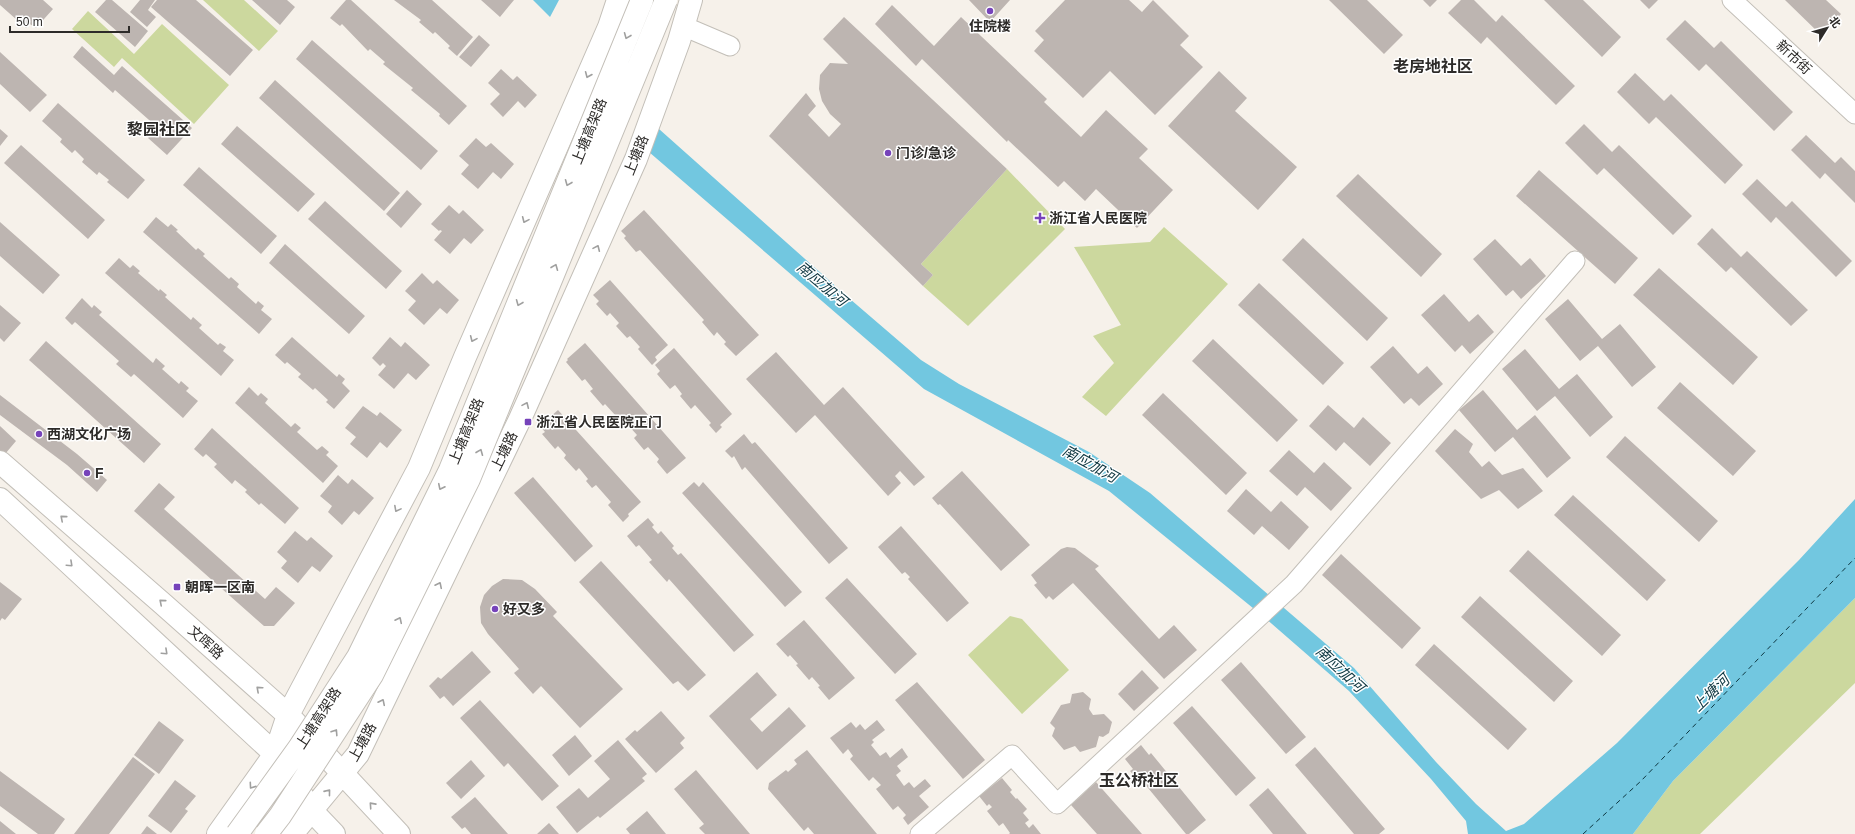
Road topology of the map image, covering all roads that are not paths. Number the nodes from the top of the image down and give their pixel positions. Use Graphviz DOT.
graph roads {
  1 [pos="618,0"];
  2 [pos="642,0"];
  3 [pos="666,0"];
  4 [pos="691,0"];
  5 [pos="1732,0"];
  6 [pos="683,26"];
  7 [pos="730,46"];
  8 [pos="1855,114"];
  9 [pos="1575,261"];
  10 [pos="0,462"];
  11 [pos="0,499"];
  12 [pos="288,715"];
  13 [pos="275,754"];
  14 [pos="343,773"];
  15 [pos="312,811"];
  16 [pos="218,834"];
  17 [pos="237,834"];
  18 [pos="266,834"];
  19 [pos="292,834"];
  20 [pos="334,834"];
  21 [pos="398,834"];
  22 [pos="920,834"];
  1 -- 12 [label="main road, one-way"];
  2 -- 17 [label="main road, 上塘高架路, one-way, bridge"];
  18 -- 3 [label="main road, 上塘高架路, one-way, bridge"];
  4 -- 6 [label="main road, 上塘路"];
  5 -- 8 [label="street, 新市街"];
  6 -- 7 [label="street"];
  14 -- 6 [label="main road, 上塘路, one-way"];
  9 -- 22 [label="street"];
  12 -- 10 [label="main road, 文晖路, one-way"];
  11 -- 13 [label="main road, one-way"];
  12 -- 13 [label="main road"];
  12 -- 14 [label="main road, 文晖路"];
  13 -- 15 [label="main road"];
  13 -- 16 [label="main road, one-way"];
  15 -- 14 [label="main road, 上塘路, one-way"];
  21 -- 14 [label="main road, 文晖路, one-way"];
  15 -- 19 [label="main road, 上塘路"];
  15 -- 20 [label="main road"];
}
